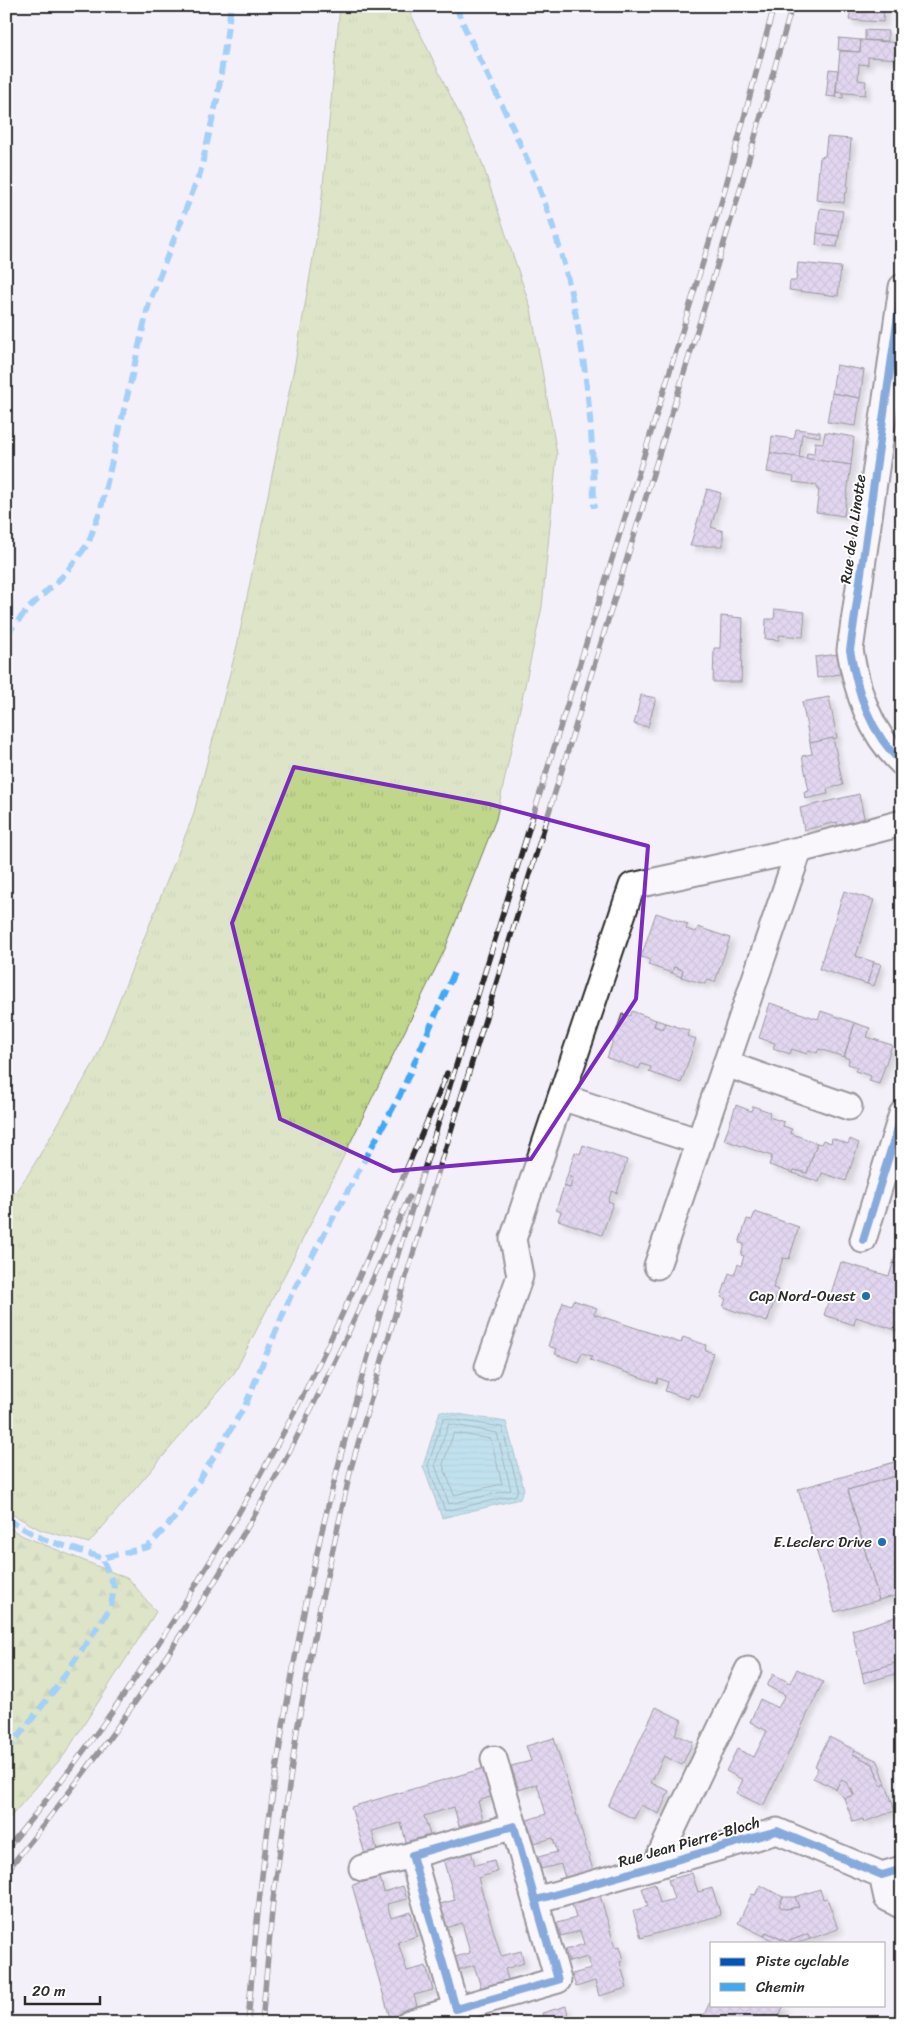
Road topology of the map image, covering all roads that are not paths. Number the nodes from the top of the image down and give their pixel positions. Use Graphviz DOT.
graph roads {
  1 [pos="902,287"];
  2 [pos="893,416"];
  3 [pos="902,763"];
  4 [pos="902,823"];
  5 [pos="800,850"];
  6 [pos="726,1064"];
  7 [pos="561,1097"];
  8 [pos="849,1107"];
  9 [pos="902,1114"];
  10 [pos="700,1142"];
  11 [pos="863,1240"];
  12 [pos="658,1266"];
  13 [pos="488,1367"];
  14 [pos="748,1670"];
  15 [pos="494,1759"];
  16 [pos="514,1826"];
  17 [pos="412,1855"];
  18 [pos="655,1866"];
  19 [pos="362,1868"];
  20 [pos="892,1872"];
  21 [pos="536,1900"];
  22 [pos="902,1906"];
  23 [pos="456,2009"];
  24 [pos="409,2023"];
  1 -- 2 [label="street, Rue de la Linotte"];
  2 -- 3 [label="street, Rue de la Linotte"];
  4 -- 5 [label="street"];
  5 -- 6 [label="street"];
  5 -- 7 [label="street"];
  6 -- 8 [label="street"];
  6 -- 10 [label="street"];
  7 -- 10 [label="street"];
  7 -- 13 [label="street"];
  9 -- 11 [label="street"];
  10 -- 12 [label="street"];
  14 -- 18 [label="street, Rue Jean Pierre-Bloch"];
  15 -- 16 [label="street"];
  16 -- 17 [label="street"];
  16 -- 21 [label="street"];
  17 -- 19 [label="street"];
  17 -- 23 [label="street"];
  18 -- 20 [label="street, Rue Jean Pierre-Bloch"];
  18 -- 21 [label="street, Rue Jean Pierre-Bloch"];
  20 -- 22 [label="street, Rue Jean Pierre-Bloch"];
  21 -- 23 [label="street"];
  23 -- 24 [label="street"];
}
